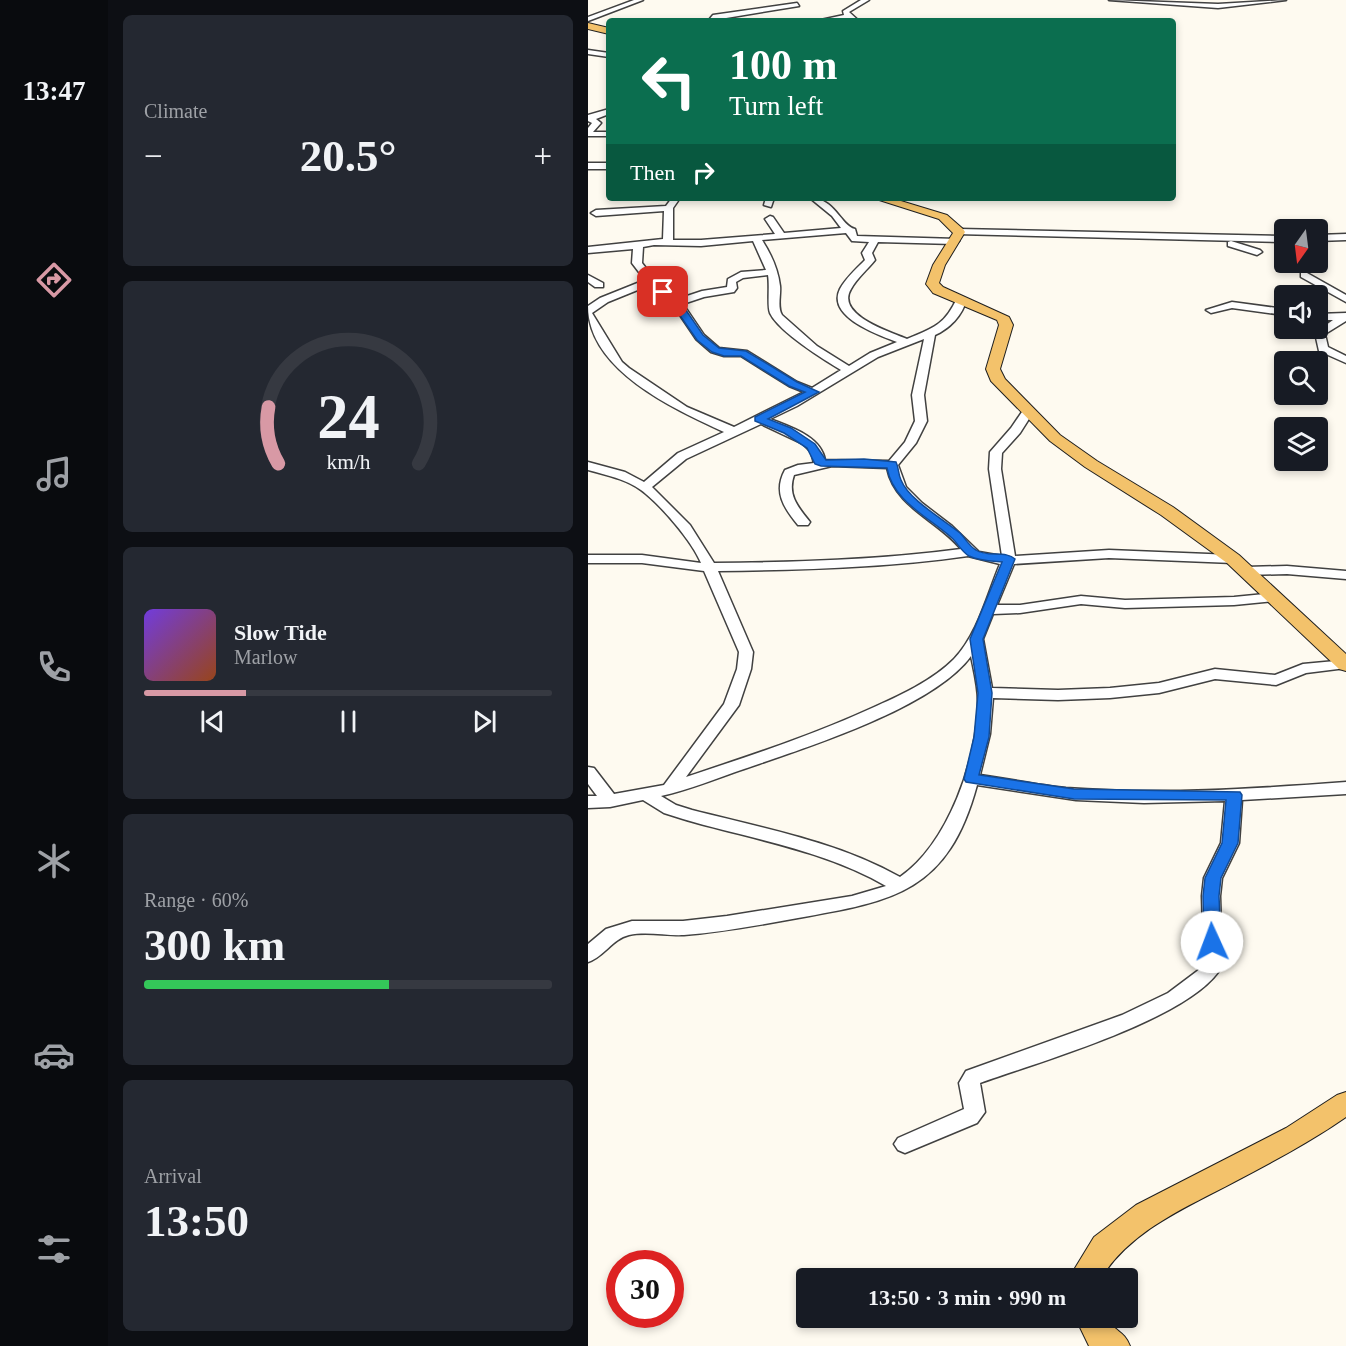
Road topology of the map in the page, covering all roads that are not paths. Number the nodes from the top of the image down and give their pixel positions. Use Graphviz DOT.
graph roads {
  1 [pos="640,0"];
  2 [pos="866,0"];
  3 [pos="1112,0"];
  4 [pos="1239,0"];
  5 [pos="1283,0"];
  6 [pos="1250,4"];
  7 [pos="797,5"];
  8 [pos="847,16"];
  9 [pos="712,18"];
  10 [pos="836,18"];
  11 [pos="851,18"];
  12 [pos="588,19"];
  13 [pos="588,26"];
  14 [pos="606,30"];
  15 [pos="606,49"];
  16 [pos="591,52"];
  17 [pos="606,54"];
  18 [pos="606,112"];
  19 [pos="589,118"];
  20 [pos="588,133"];
  21 [pos="606,134"];
  22 [pos="588,166"];
  23 [pos="606,166"];
  24 [pos="674,201"];
  25 [pos="818,201"];
  26 [pos="889,201"];
  27 [pos="669,208"];
  28 [pos="596,213"];
  29 [pos="770,219"];
  30 [pos="846,230"];
  31 [pos="781,236"];
  32 [pos="957,236"];
  33 [pos="1212,237"];
  34 [pos="1346,237"];
  35 [pos="1328,238"];
  36 [pos="756,239"];
  37 [pos="875,239"];
  38 [pos="668,243"];
  39 [pos="1274,243"];
  40 [pos="638,244"];
  41 [pos="1269,245"];
  42 [pos="1274,245"];
  43 [pos="1243,246"];
  44 [pos="588,250"];
  45 [pos="1257,252"];
  46 [pos="772,272"];
  47 [pos="1304,275"];
  48 [pos="588,278"];
  49 [pos="646,284"];
  50 [pos="599,285"];
  51 [pos="1346,299"];
  52 [pos="961,300"];
  53 [pos="676,303"];
  54 [pos="1211,310"];
  55 [pos="588,311"];
  56 [pos="1274,311"];
  57 [pos="1328,317"];
  58 [pos="1345,317"];
  59 [pos="930,334"];
  60 [pos="906,342"];
  61 [pos="1346,360"];
  62 [pos="848,370"];
  63 [pos="813,392"];
  64 [pos="1028,411"];
  65 [pos="759,419"];
  66 [pos="734,432"];
  67 [pos="825,464"];
  68 [pos="892,465"];
  69 [pos="588,466"];
  70 [pos="645,487"];
  71 [pos="803,522"];
  72 [pos="971,552"];
  73 [pos="588,559"];
  74 [pos="1009,559"];
  75 [pos="1233,559"];
  76 [pos="707,567"];
  77 [pos="1246,571"];
  78 [pos="1346,575"];
  79 [pos="1274,597"];
  80 [pos="988,610"];
  81 [pos="976,639"];
  82 [pos="1346,665"];
  83 [pos="985,693"];
  84 [pos="588,772"];
  85 [pos="971,779"];
  86 [pos="1346,788"];
  87 [pos="669,789"];
  88 [pos="645,794"];
  89 [pos="1234,795"];
  90 [pos="610,801"];
  91 [pos="588,802"];
  92 [pos="901,886"];
  93 [pos="588,955"];
  94 [pos="1346,1103"];
  95 [pos="904,1144"];
  96 [pos="1090,1268"];
  1 -- 12 [label="street"];
  2 -- 8 [label="street"];
  3 -- 6 [label="street"];
  4 -- 6 [label="street"];
  5 -- 6 [label="street"];
  7 -- 9 [label="street"];
  8 -- 10 [label="street"];
  8 -- 11 [label="street"];
  13 -- 14 [label="main road"];
  15 -- 16 [label="street"];
  16 -- 17 [label="street"];
  18 -- 19 [label="street"];
  19 -- 20 [label="street"];
  20 -- 21 [label="street"];
  22 -- 23 [label="street"];
  24 -- 27 [label="street"];
  25 -- 30 [label="street"];
  26 -- 32 [label="main road"];
  27 -- 28 [label="street"];
  27 -- 38 [label="street"];
  29 -- 31 [label="street"];
  30 -- 31 [label="street"];
  30 -- 37 [label="street"];
  31 -- 36 [label="street"];
  32 -- 33 [label="street"];
  32 -- 37 [label="street"];
  32 -- 52 [label="main road"];
  33 -- 41 [label="street"];
  33 -- 43 [label="street"];
  34 -- 35 [label="street"];
  36 -- 38 [label="street"];
  36 -- 46 [label="street"];
  37 -- 60 [label="street"];
  38 -- 40 [label="street"];
  39 -- 41 [label="street"];
  40 -- 44 [label="street"];
  40 -- 49 [label="street"];
  41 -- 42 [label="street"];
  41 -- 43 [label="street"];
  43 -- 45 [label="street"];
  46 -- 53 [label="street"];
  46 -- 62 [label="street"];
  47 -- 51 [label="street"];
  48 -- 50 [label="street"];
  49 -- 53 [label="street"];
  49 -- 55 [label="street"];
  52 -- 59 [label="street"];
  52 -- 64 [label="main road"];
  53 -- 63 [label="street"];
  54 -- 56 [label="street"];
  55 -- 66 [label="street"];
  57 -- 58 [label="street"];
  58 -- 61 [label="street"];
  59 -- 60 [label="street"];
  59 -- 68 [label="street"];
  60 -- 62 [label="street"];
  62 -- 63 [label="street"];
  63 -- 65 [label="street"];
  64 -- 74 [label="street"];
  64 -- 75 [label="main road"];
  65 -- 66 [label="street"];
  65 -- 67 [label="street"];
  66 -- 70 [label="street"];
  67 -- 68 [label="street"];
  67 -- 71 [label="street"];
  68 -- 72 [label="street"];
  69 -- 70 [label="street"];
  70 -- 76 [label="street"];
  72 -- 74 [label="street"];
  72 -- 76 [label="street"];
  73 -- 76 [label="street"];
  74 -- 75 [label="street"];
  74 -- 80 [label="street"];
  75 -- 77 [label="main road"];
  76 -- 87 [label="street"];
  77 -- 78 [label="street"];
  77 -- 79 [label="main road"];
  79 -- 80 [label="street"];
  79 -- 82 [label="main road"];
  80 -- 81 [label="street"];
  81 -- 83 [label="street"];
  81 -- 87 [label="street"];
  82 -- 83 [label="street"];
  83 -- 85 [label="street"];
  84 -- 90 [label="street"];
  85 -- 89 [label="street"];
  85 -- 92 [label="street"];
  86 -- 89 [label="street"];
  87 -- 88 [label="street"];
  88 -- 90 [label="street"];
  88 -- 92 [label="street"];
  89 -- 95 [label="street"];
  90 -- 91 [label="street"];
  92 -- 93 [label="street"];
  94 -- 96 [label="main road"];
}
